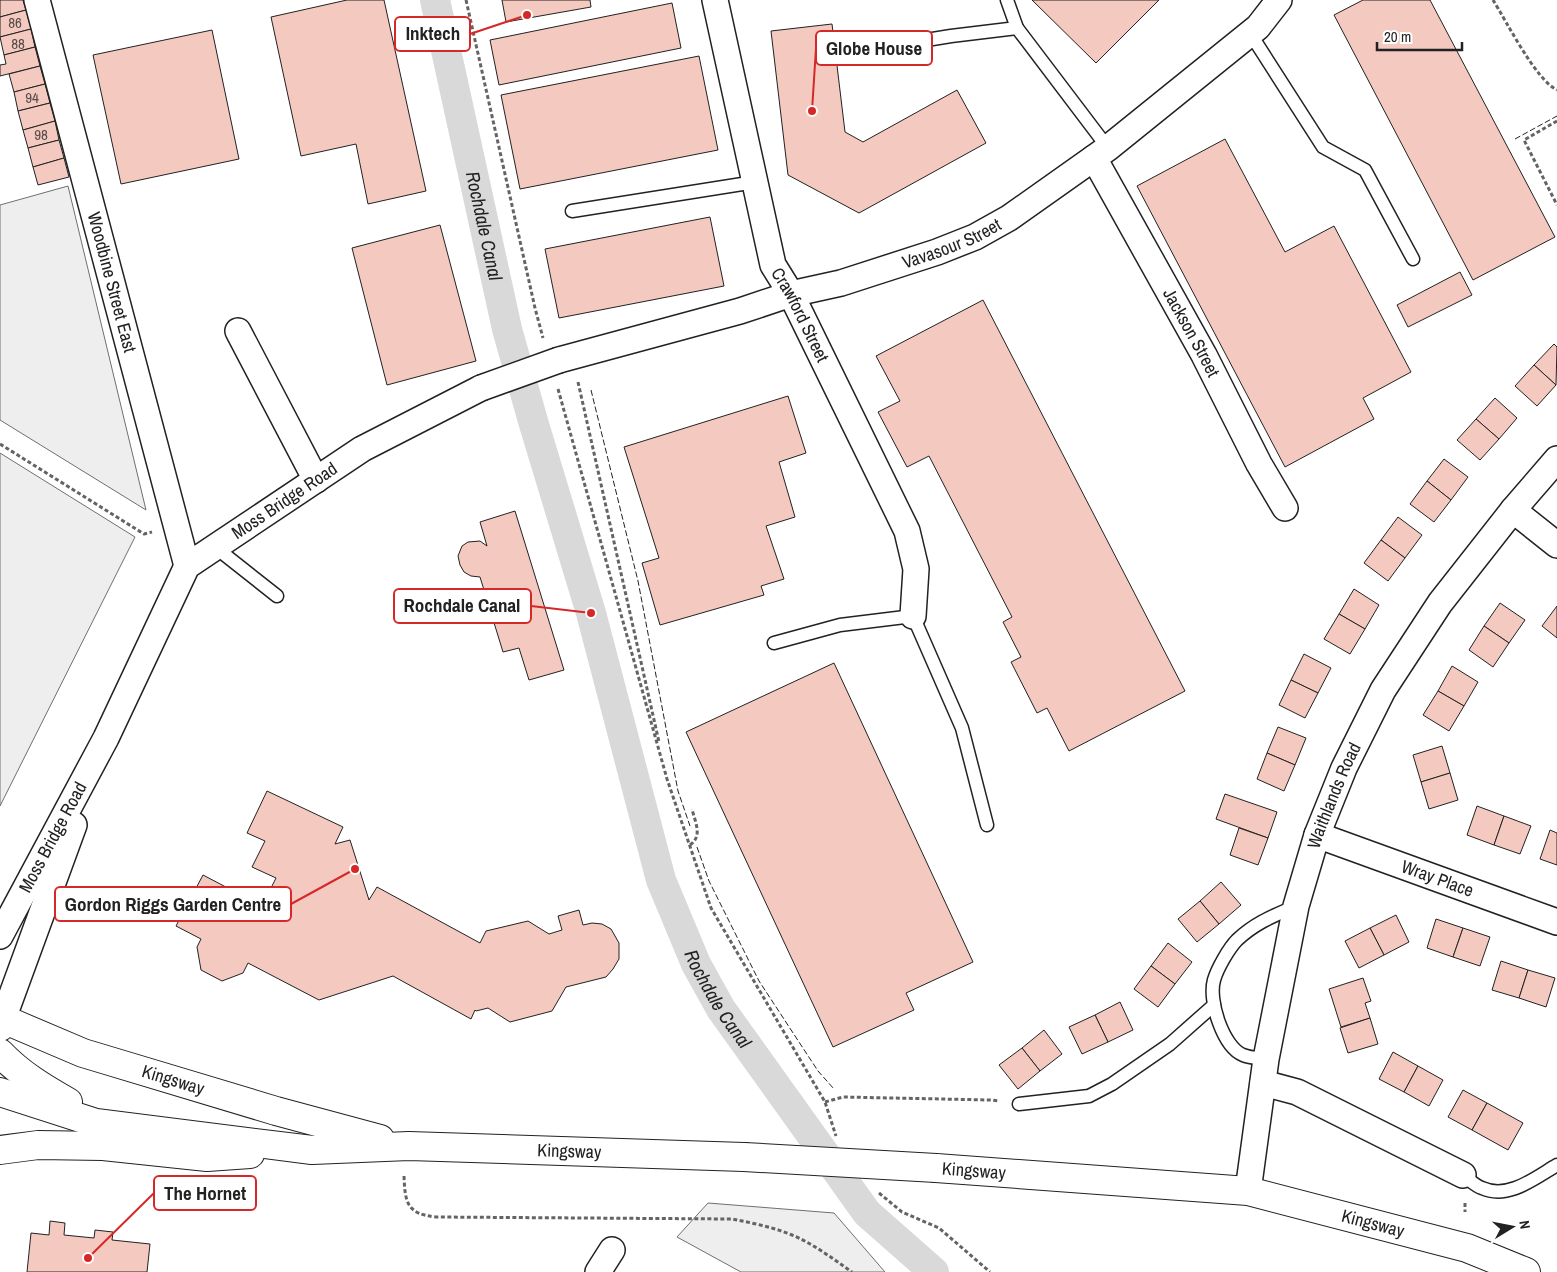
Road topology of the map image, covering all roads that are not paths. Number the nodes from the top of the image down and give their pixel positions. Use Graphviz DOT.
graph roads {
  1 [pos="37,0"];
  2 [pos="715,0"];
  3 [pos="1007,0"];
  4 [pos="1279,0"];
  5 [pos="1017,28"];
  6 [pos="1246,37"];
  7 [pos="877,48"];
  8 [pos="1101,153"];
  9 [pos="755,182"];
  10 [pos="572,211"];
  11 [pos="1413,259"];
  12 [pos="790,294"];
  13 [pos="238,331"];
  14 [pos="559,354"];
  15 [pos="1557,458"];
  16 [pos="316,480"];
  17 [pos="1285,508"];
  18 [pos="1512,510"];
  19 [pos="1557,545"];
  20 [pos="215,547"];
  21 [pos="187,566"];
  22 [pos="277,596"];
  23 [pos="913,616"];
  24 [pos="774,643"];
  25 [pos="106,738"];
  26 [pos="987,825"];
  27 [pos="1317,835"];
  28 [pos="1296,906"];
  29 [pos="1557,922"];
  30 [pos="0,936"];
  31 [pos="1214,1005"];
  32 [pos="1,1021"];
  33 [pos="0,1053"];
  34 [pos="1264,1071"];
  35 [pos="0,1092"];
  36 [pos="1019,1104"];
  37 [pos="140,1128"];
  38 [pos="408,1146"];
  39 [pos="0,1150"];
  40 [pos="312,1150"];
  41 [pos="1557,1165"];
  42 [pos="1463,1175"];
  43 [pos="1248,1191"];
  44 [pos="612,1250"];
  45 [pos="598,1272"];
  46 [pos="1526,1272"];
  1 -- 21 [label="street, Woodbine Street East"];
  2 -- 9 [label="street, Crawford Street"];
  3 -- 5 [label="lane"];
  4 -- 6 [label="street, Vavasour Street"];
  5 -- 7 [label="lane"];
  5 -- 8 [label="lane"];
  6 -- 8 [label="street, Vavasour Street"];
  6 -- 11 [label="lane"];
  8 -- 12 [label="street, Vavasour Street"];
  8 -- 17 [label="street, Jackson Street"];
  9 -- 10 [label="lane"];
  9 -- 12 [label="street, Crawford Street"];
  12 -- 14 [label="street, Vavasour Street"];
  12 -- 23 [label="street, Crawford Street"];
  13 -- 16 [label="street"];
  14 -- 16 [label="street, Moss Bridge Road, bridge"];
  15 -- 18 [label="street, Waithlands Road"];
  16 -- 20 [label="street, Moss Bridge Road"];
  18 -- 19 [label="street"];
  18 -- 27 [label="street, Waithlands Road"];
  20 -- 21 [label="street, Moss Bridge Road"];
  20 -- 22 [label="lane"];
  21 -- 25 [label="street, Moss Bridge Road"];
  23 -- 24 [label="lane"];
  23 -- 26 [label="lane"];
  25 -- 30 [label="street, Moss Bridge Road"];
  25 -- 32 [label="street, Moss Bridge Road"];
  27 -- 28 [label="street, Waithlands Road"];
  27 -- 29 [label="street, Wray Place"];
  28 -- 31 [label="lane"];
  28 -- 34 [label="street, Waithlands Road"];
  31 -- 34 [label="lane"];
  31 -- 36 [label="lane"];
  32 -- 38 [label="main road, Kingsway"];
  33 -- 37 [label="main road"];
  34 -- 42 [label="street"];
  34 -- 43 [label="street, Waithlands Road"];
  35 -- 37 [label="main road, Kingsway"];
  37 -- 40 [label="main road, Kingsway"];
  38 -- 40 [label="main road, Kingsway"];
  38 -- 43 [label="main road, Kingsway, bridge"];
  39 -- 40 [label="main road"];
  41 -- 42 [label="lane"];
  43 -- 46 [label="main road, Kingsway"];
  44 -- 45 [label="street"];
}
